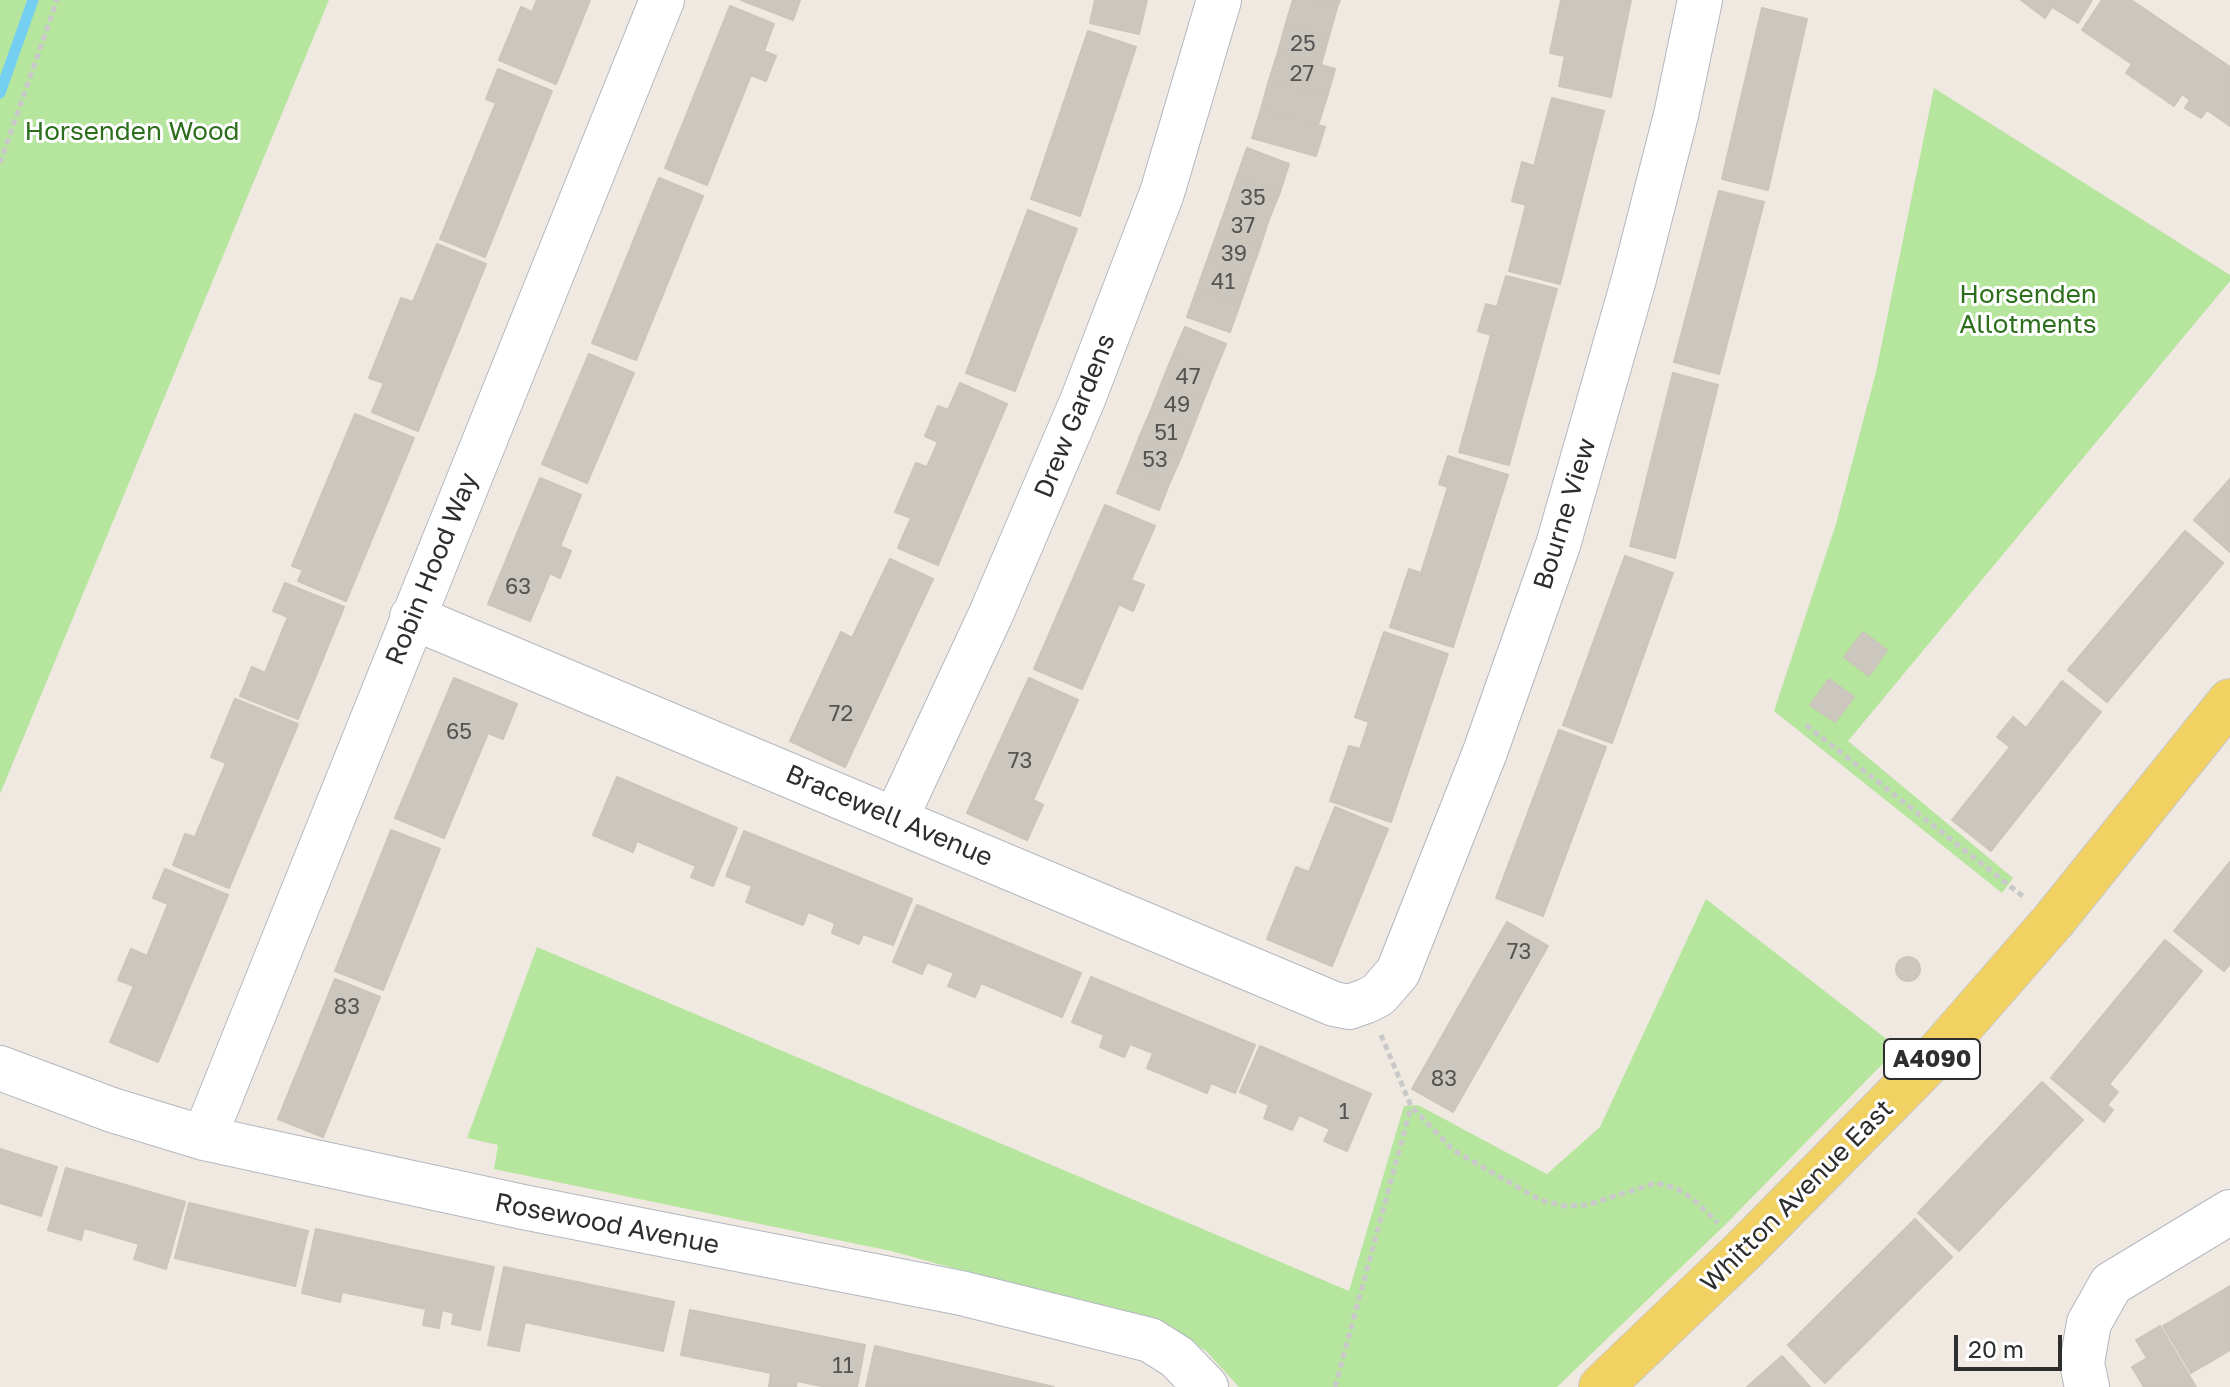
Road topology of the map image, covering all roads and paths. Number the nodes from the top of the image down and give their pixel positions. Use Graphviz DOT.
graph roads {
  1 [pos="57,0"];
  2 [pos="662,0"];
  3 [pos="1219,0"];
  4 [pos="1700,0"];
  5 [pos="0,163"];
  6 [pos="412,617"];
  7 [pos="2230,701"];
  8 [pos="1806,725"];
  9 [pos="896,818"];
  10 [pos="2054,920"];
  11 [pos="1366,1001"];
  12 [pos="0,1068"];
  13 [pos="1411,1106"];
  14 [pos="204,1138"];
  15 [pos="2230,1212"];
  16 [pos="1722,1227"];
  17 [pos="1206,1387"];
  18 [pos="1335,1387"];
  19 [pos="1601,1387"];
  20 [pos="2087,1387"];
  1 -- 5 [label="path"];
  2 -- 6 [label="street, Robin Hood Way"];
  3 -- 9 [label="street, Drew Gardens"];
  4 -- 11 [label="street, Bourne View"];
  6 -- 9 [label="street, Bracewell Avenue"];
  6 -- 14 [label="street, Robin Hood Way"];
  7 -- 10 [label="main road, Whitton Avenue East / A4090"];
  8 -- 10 [label="path"];
  9 -- 11 [label="street, Bracewell Avenue"];
  10 -- 19 [label="main road, Whitton Avenue East / A4090"];
  11 -- 13 [label="path"];
  12 -- 14 [label="street, Rosewood Avenue"];
  13 -- 16 [label="path"];
  13 -- 18 [label="path"];
  14 -- 17 [label="street, Rosewood Avenue"];
  15 -- 20 [label="street"];
}
